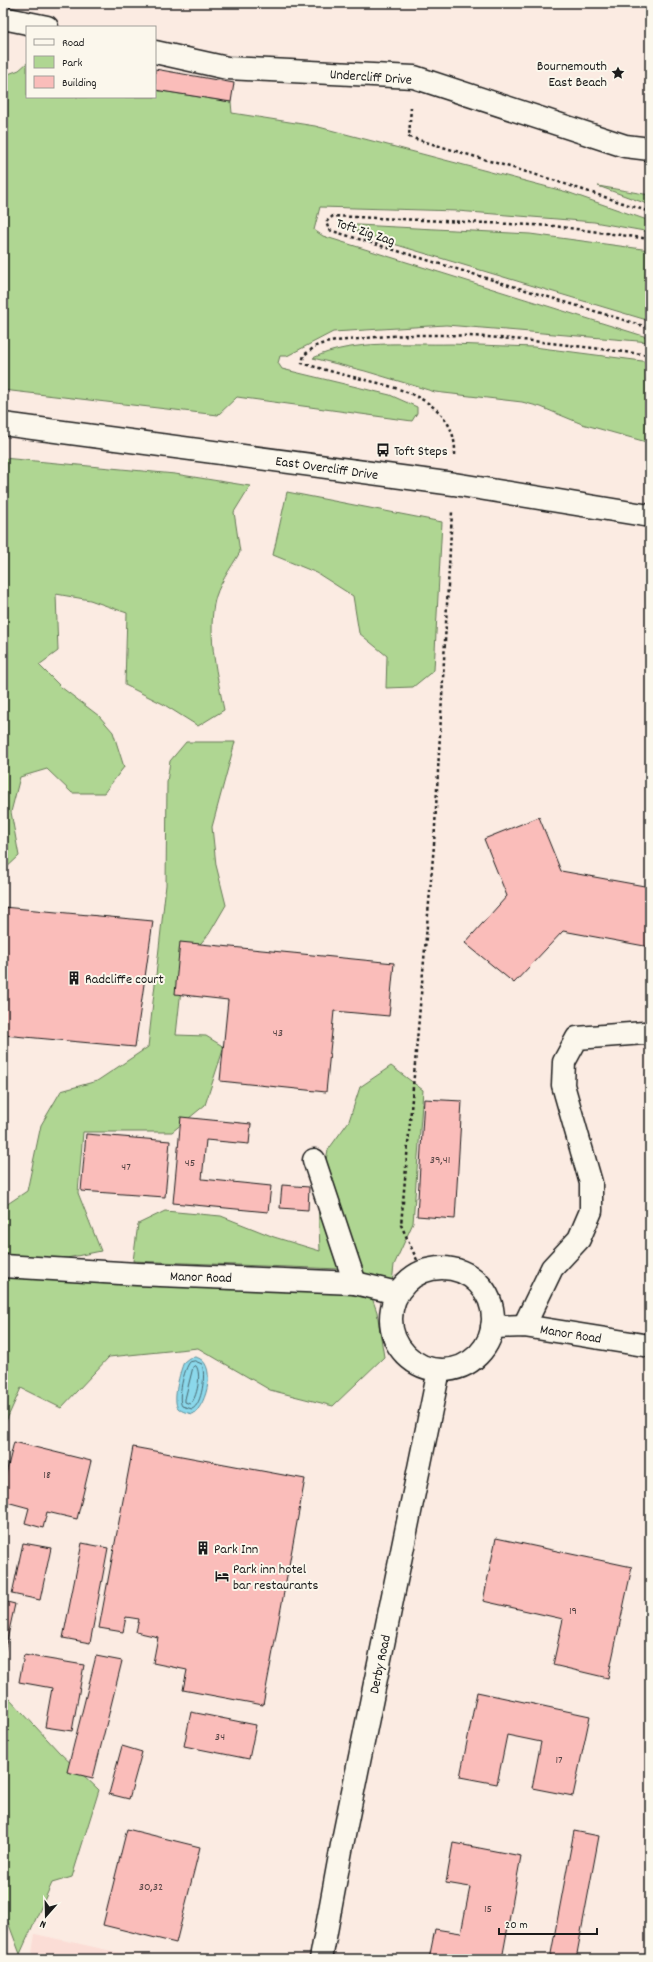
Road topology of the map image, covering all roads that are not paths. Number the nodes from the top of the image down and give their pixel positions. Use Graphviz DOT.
graph roads {
  1 [pos="3,18"];
  2 [pos="42,26"];
  3 [pos="156,52"];
  4 [pos="650,149"];
  5 [pos="3,424"];
  6 [pos="650,516"];
  7 [pos="650,1035"];
  8 [pos="314,1160"];
  9 [pos="3,1266"];
  10 [pos="355,1283"];
  11 [pos="397,1293"];
  12 [pos="524,1326"];
  13 [pos="492,1327"];
  14 [pos="650,1346"];
  15 [pos="439,1370"];
  16 [pos="321,1959"];
  1 -- 2 [label="street"];
  3 -- 4 [label="street, Undercliff Drive"];
  5 -- 6 [label="street, East Overcliff Drive"];
  7 -- 12 [label="street"];
  8 -- 10 [label="street"];
  9 -- 10 [label="street, Manor Road"];
  10 -- 11 [label="street, Manor Road"];
  11 -- 13 [label="street"];
  11 -- 15 [label="street"];
  12 -- 13 [label="street, Manor Road"];
  12 -- 14 [label="street, Manor Road"];
  13 -- 15 [label="street"];
  15 -- 16 [label="street, Derby Road"];
}
